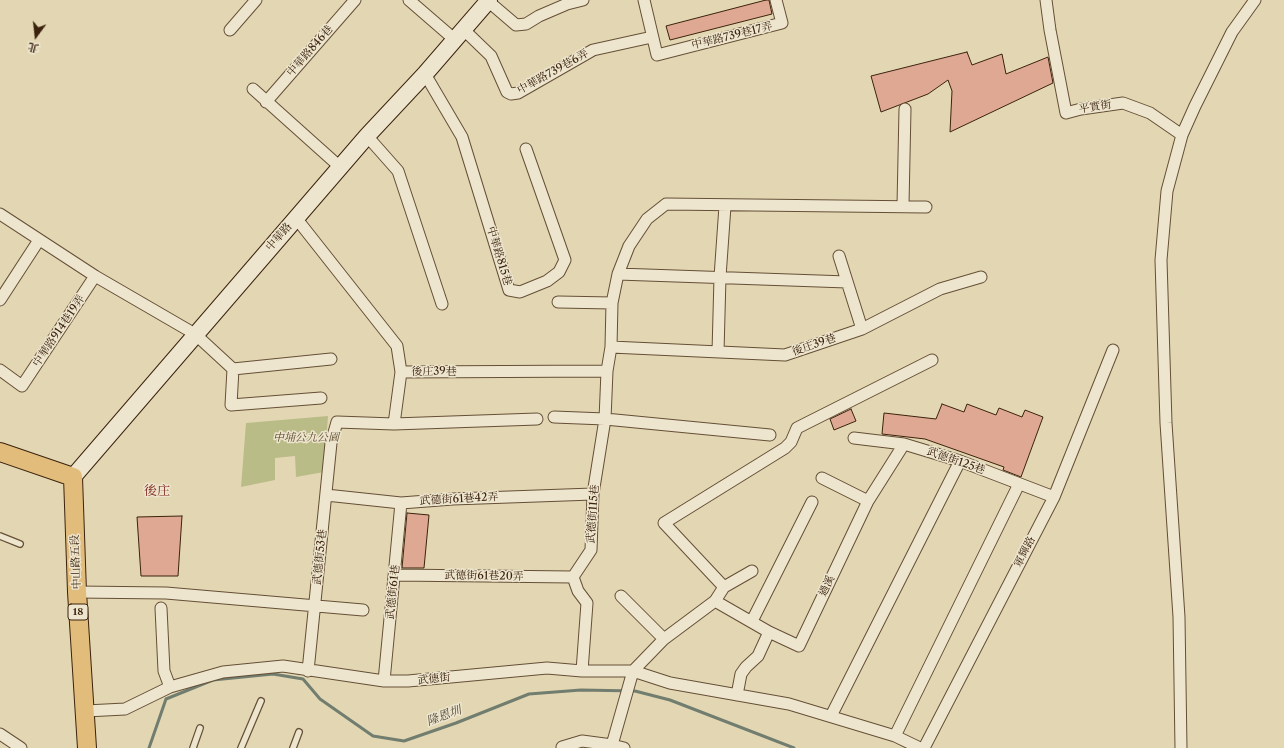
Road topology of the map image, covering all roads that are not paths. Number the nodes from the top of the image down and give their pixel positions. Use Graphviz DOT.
graph roads {
  1 [pos="256,0"];
  2 [pos="355,0"];
  3 [pos="409,0"];
  4 [pos="583,0"];
  5 [pos="644,0"];
  6 [pos="776,0"];
  7 [pos="1046,0"];
  8 [pos="1255,0"];
  9 [pos="484,2"];
  10 [pos="230,30"];
  11 [pos="459,34"];
  12 [pos="652,37"];
  13 [pos="425,74"];
  14 [pos="253,89"];
  15 [pos="266,102"];
  16 [pos="905,109"];
  17 [pos="1182,135"];
  18 [pos="367,136"];
  19 [pos="526,150"];
  20 [pos="340,167"];
  21 [pos="903,205"];
  22 [pos="725,206"];
  23 [pos="926,207"];
  24 [pos="0,214"];
  25 [pos="296,218"];
  26 [pos="39,240"];
  27 [pos="839,256"];
  28 [pos="618,274"];
  29 [pos="95,276"];
  30 [pos="981,276"];
  31 [pos="720,277"];
  32 [pos="847,282"];
  33 [pos="0,300"];
  34 [pos="558,302"];
  35 [pos="612,303"];
  36 [pos="442,304"];
  37 [pos="862,329"];
  38 [pos="195,334"];
  39 [pos="611,347"];
  40 [pos="1113,350"];
  41 [pos="718,352"];
  42 [pos="331,359"];
  43 [pos="932,360"];
  44 [pos="233,369"];
  45 [pos="0,370"];
  46 [pos="607,371"];
  47 [pos="401,372"];
  48 [pos="321,398"];
  49 [pos="554,417"];
  50 [pos="537,419"];
  51 [pos="605,419"];
  52 [pos="394,424"];
  53 [pos="770,435"];
  54 [pos="854,438"];
  55 [pos="904,444"];
  56 [pos="0,452"];
  57 [pos="960,460"];
  58 [pos="73,477"];
  59 [pos="822,478"];
  60 [pos="1019,484"];
  61 [pos="593,494"];
  62 [pos="326,495"];
  63 [pos="1054,497"];
  64 [pos="868,500"];
  65 [pos="812,502"];
  66 [pos="401,503"];
  67 [pos="0,536"];
  68 [pos="20,544"];
  69 [pos="752,571"];
  70 [pos="395,575"];
  71 [pos="573,577"];
  72 [pos="724,587"];
  73 [pos="77,592"];
  74 [pos="621,596"];
  75 [pos="715,601"];
  76 [pos="315,606"];
  77 [pos="160,608"];
  78 [pos="363,610"];
  79 [pos="752,621"];
  80 [pos="769,632"];
  81 [pos="664,639"];
  82 [pos="308,671"];
  83 [pos="582,671"];
  84 [pos="633,671"];
  85 [pos="384,681"];
  86 [pos="170,687"];
  87 [pos="737,695"];
  88 [pos="261,701"];
  89 [pos="86,711"];
  90 [pos="831,716"];
  91 [pos="200,728"];
  92 [pos="299,732"];
  93 [pos="0,734"];
  94 [pos="894,736"];
  95 [pos="612,745"];
  96 [pos="562,747"];
  97 [pos="21,748"];
  98 [pos="87,748"];
  99 [pos="193,748"];
  100 [pos="241,748"];
  101 [pos="293,748"];
  102 [pos="624,748"];
  103 [pos="920,748"];
  104 [pos="924,748"];
  105 [pos="1181,748"];
  1 -- 10 [label="street"];
  2 -- 15 [label="street, 中華路846巷"];
  3 -- 11 [label="street"];
  4 -- 9 [label="street"];
  5 -- 12 [label="street"];
  6 -- 12 [label="street, 中華路739巷17弄"];
  7 -- 17 [label="street, 平實街"];
  8 -- 17 [label="street"];
  9 -- 11 [label="main road, 中華路"];
  11 -- 12 [label="street, 中華路739巷6弄"];
  11 -- 13 [label="main road, 中華路"];
  13 -- 18 [label="main road, 中華路"];
  13 -- 19 [label="street, 中華路815巷"];
  14 -- 15 [label="street"];
  15 -- 20 [label="street"];
  16 -- 21 [label="street"];
  17 -- 105 [label="street"];
  18 -- 20 [label="main road, 中華路"];
  18 -- 36 [label="street"];
  20 -- 25 [label="main road, 中華路"];
  21 -- 22 [label="street"];
  21 -- 23 [label="street"];
  22 -- 28 [label="street"];
  22 -- 31 [label="street"];
  24 -- 26 [label="street"];
  25 -- 38 [label="main road, 中華路"];
  25 -- 47 [label="street, 後庄39巷"];
  26 -- 29 [label="street"];
  26 -- 33 [label="street"];
  27 -- 32 [label="street"];
  28 -- 31 [label="street"];
  28 -- 35 [label="street"];
  29 -- 38 [label="street"];
  29 -- 45 [label="street, 中華路914巷19弄"];
  30 -- 37 [label="street, 後庄39巷"];
  31 -- 32 [label="street"];
  31 -- 41 [label="street"];
  32 -- 37 [label="street"];
  34 -- 35 [label="street"];
  35 -- 39 [label="street"];
  37 -- 41 [label="street, 後庄39巷"];
  38 -- 44 [label="street"];
  38 -- 58 [label="main road, 中華路"];
  39 -- 41 [label="street, 後庄39巷"];
  39 -- 46 [label="street"];
  40 -- 63 [label="street, 軍輝路"];
  42 -- 44 [label="street"];
  43 -- 72 [label="street"];
  44 -- 48 [label="street"];
  46 -- 47 [label="street, 後庄39巷"];
  46 -- 51 [label="street, 武德街115巷"];
  47 -- 52 [label="street"];
  49 -- 51 [label="street"];
  50 -- 52 [label="street"];
  51 -- 53 [label="street"];
  51 -- 61 [label="street, 武德街115巷"];
  52 -- 62 [label="street, 武德街53巷"];
  54 -- 55 [label="street, 武德街125巷"];
  55 -- 57 [label="street, 武德街125巷"];
  55 -- 64 [label="street, 過溪"];
  56 -- 58 [label="main road"];
  57 -- 60 [label="street, 武德街125巷"];
  57 -- 90 [label="street"];
  58 -- 73 [label="main road, 中山路五段 / 18"];
  59 -- 64 [label="street"];
  60 -- 63 [label="street, 武德街125巷"];
  60 -- 94 [label="street"];
  61 -- 66 [label="street, 武德街61巷42弄"];
  61 -- 71 [label="street, 武德街115巷"];
  62 -- 66 [label="street, 武德街61巷42弄"];
  62 -- 76 [label="street, 武德街53巷"];
  63 -- 104 [label="street, 軍輝路"];
  64 -- 80 [label="street, 過溪"];
  65 -- 79 [label="street"];
  66 -- 70 [label="street, 武德街61巷"];
  67 -- 68 [label="lane"];
  69 -- 72 [label="street"];
  70 -- 71 [label="street, 武德街61巷20弄"];
  70 -- 85 [label="street, 武德街61巷"];
  71 -- 83 [label="street"];
  72 -- 75 [label="street"];
  73 -- 76 [label="street"];
  73 -- 89 [label="main road, 中山路五段 / 18"];
  74 -- 81 [label="street"];
  75 -- 79 [label="street, 過溪"];
  75 -- 81 [label="street"];
  76 -- 78 [label="street"];
  76 -- 82 [label="street, 武德街53巷"];
  77 -- 86 [label="street"];
  79 -- 80 [label="street, 過溪"];
  80 -- 87 [label="street"];
  81 -- 84 [label="street"];
  82 -- 85 [label="street, 武德街"];
  82 -- 86 [label="street, 武德街"];
  83 -- 84 [label="street, 武德街"];
  83 -- 85 [label="street, 武德街"];
  84 -- 87 [label="street, 武德街"];
  84 -- 95 [label="street"];
  86 -- 89 [label="street, 武德街"];
  87 -- 90 [label="street, 武德街"];
  88 -- 100 [label="lane"];
  89 -- 98 [label="main road, 中山路五段 / 18"];
  90 -- 94 [label="street, 武德街"];
  91 -- 99 [label="lane"];
  92 -- 101 [label="lane"];
  93 -- 97 [label="street"];
  94 -- 103 [label="street, 武德街"];
  95 -- 96 [label="street"];
  95 -- 102 [label="street"];
}
